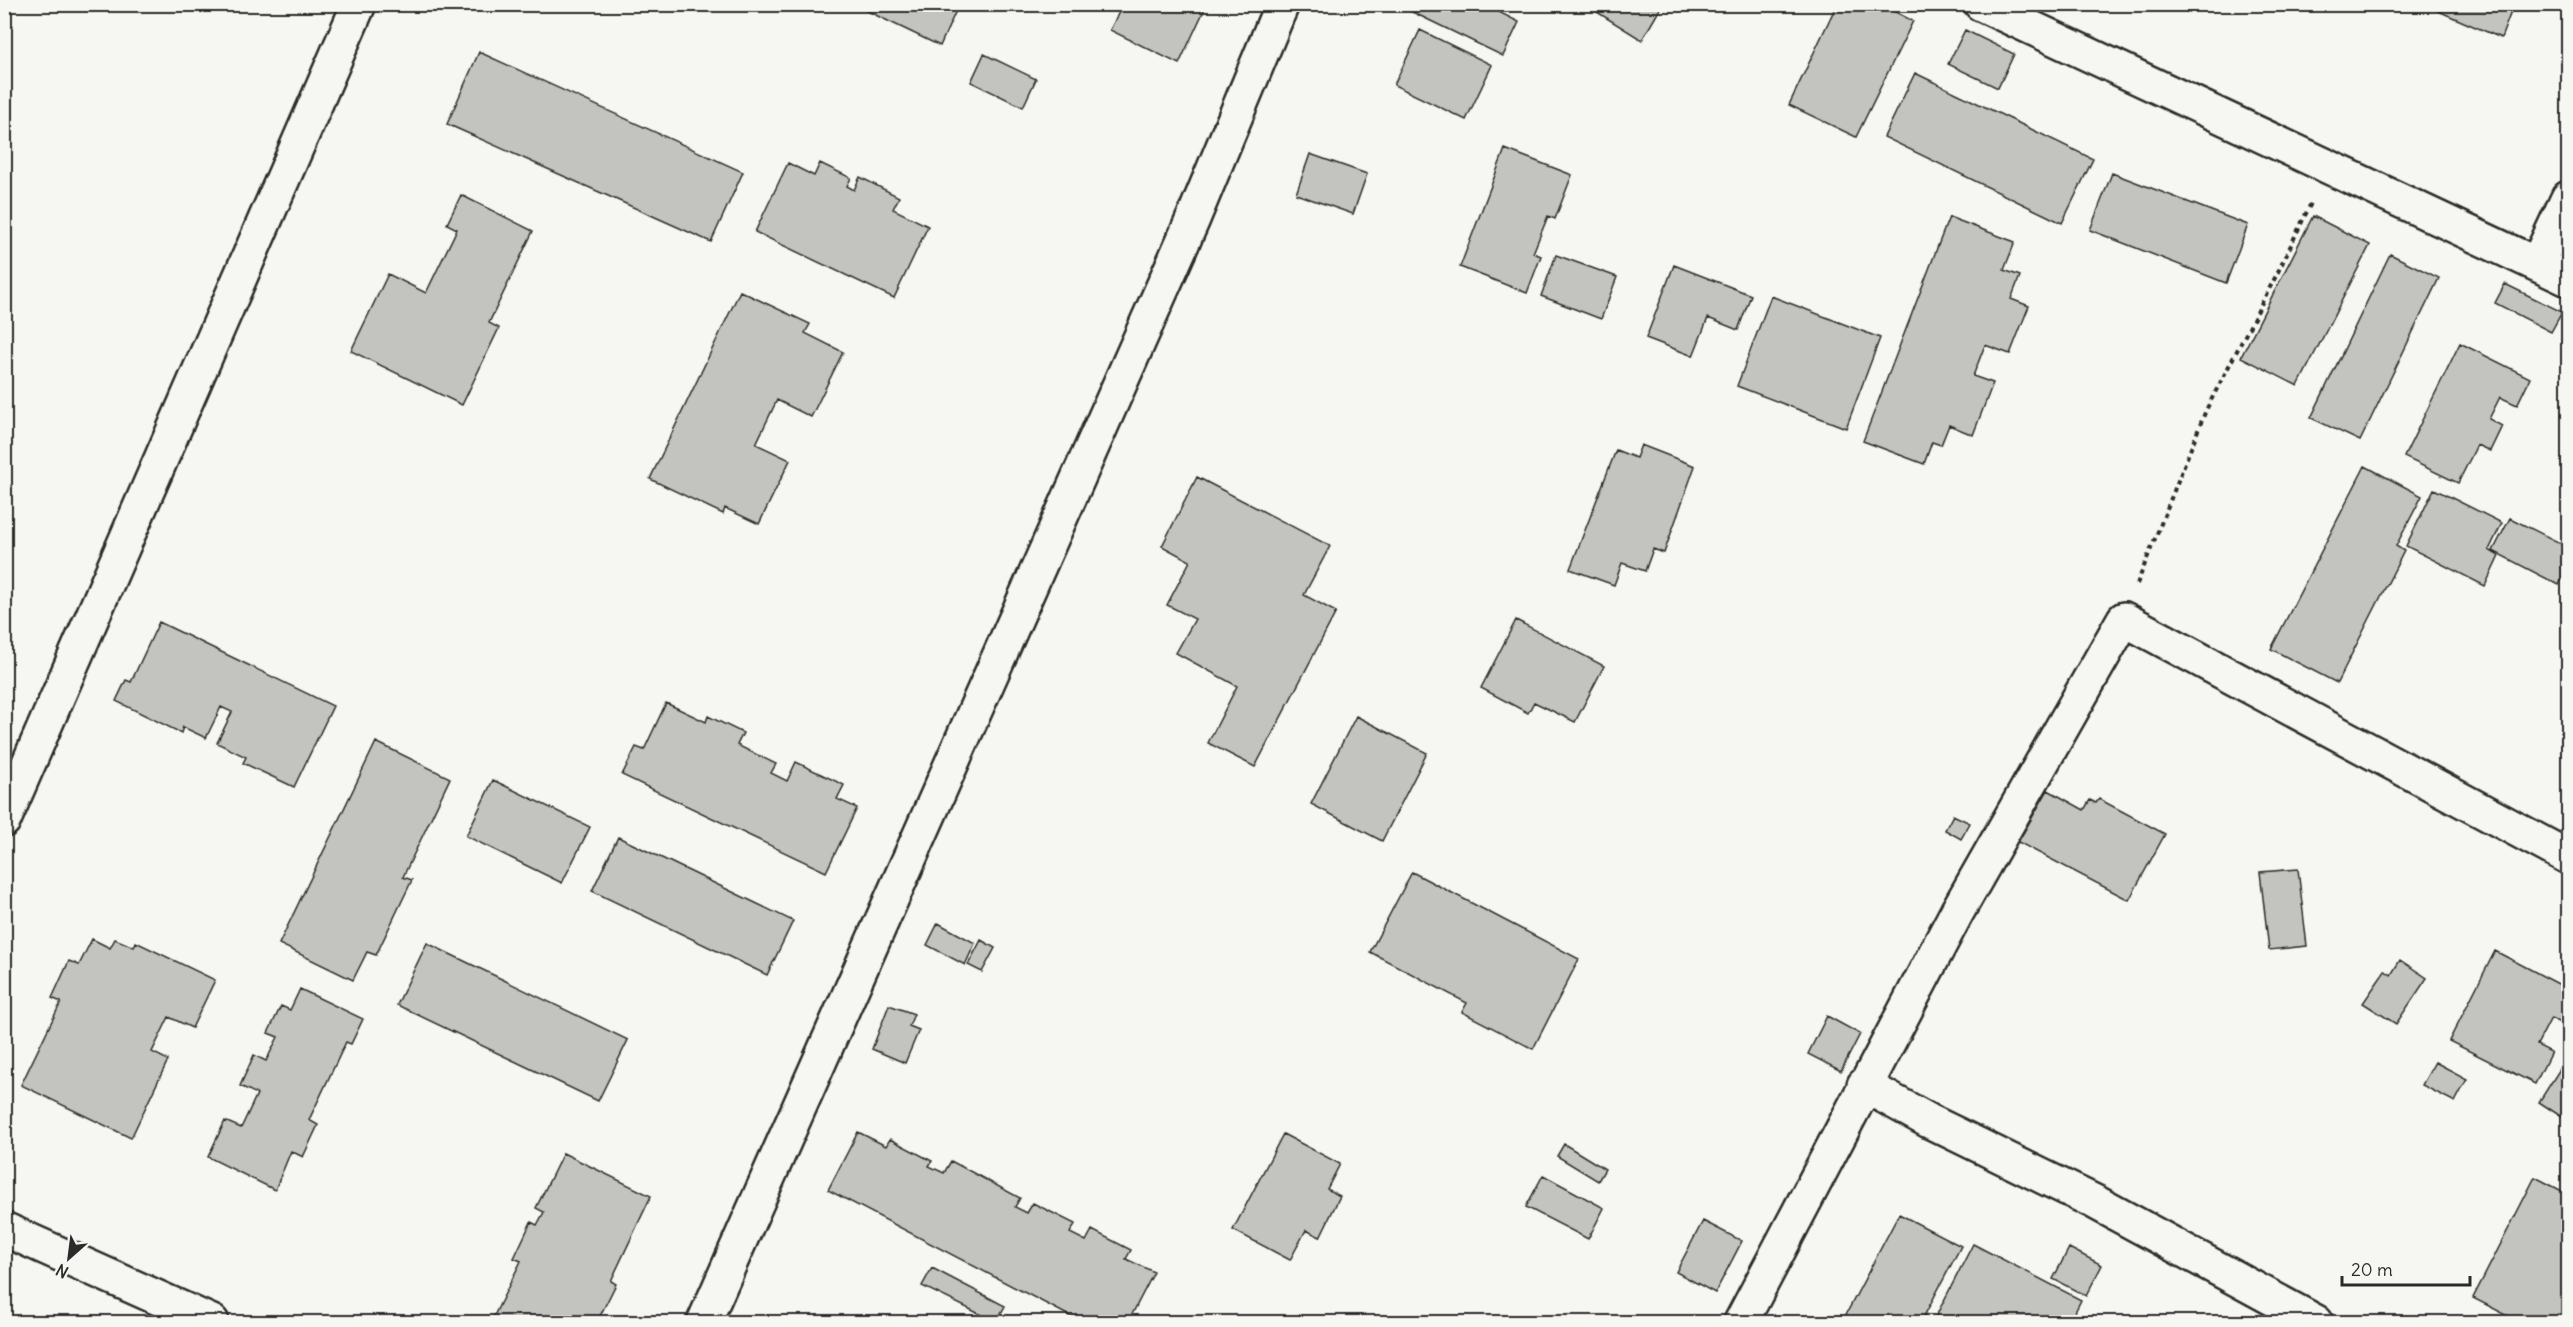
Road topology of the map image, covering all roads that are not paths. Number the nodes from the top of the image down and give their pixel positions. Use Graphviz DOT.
graph roads {
  1 [pos="360,4"];
  2 [pos="1282,4"];
  3 [pos="1981,4"];
  4 [pos="2568,198"];
  5 [pos="2537,264"];
  6 [pos="2568,279"];
  7 [pos="4,820"];
  8 [pos="2568,857"];
  9 [pos="1864,1085"];
  10 [pos="4,1229"];
  11 [pos="212,1323"];
  12 [pos="704,1323"];
  13 [pos="1741,1323"];
  14 [pos="2316,1323"];
  1 -- 7 [label="street"];
  2 -- 12 [label="street"];
  3 -- 5 [label="street"];
  4 -- 5 [label="street"];
  5 -- 6 [label="street"];
  8 -- 9 [label="street"];
  9 -- 13 [label="street"];
  9 -- 14 [label="street"];
  10 -- 11 [label="street"];
}
